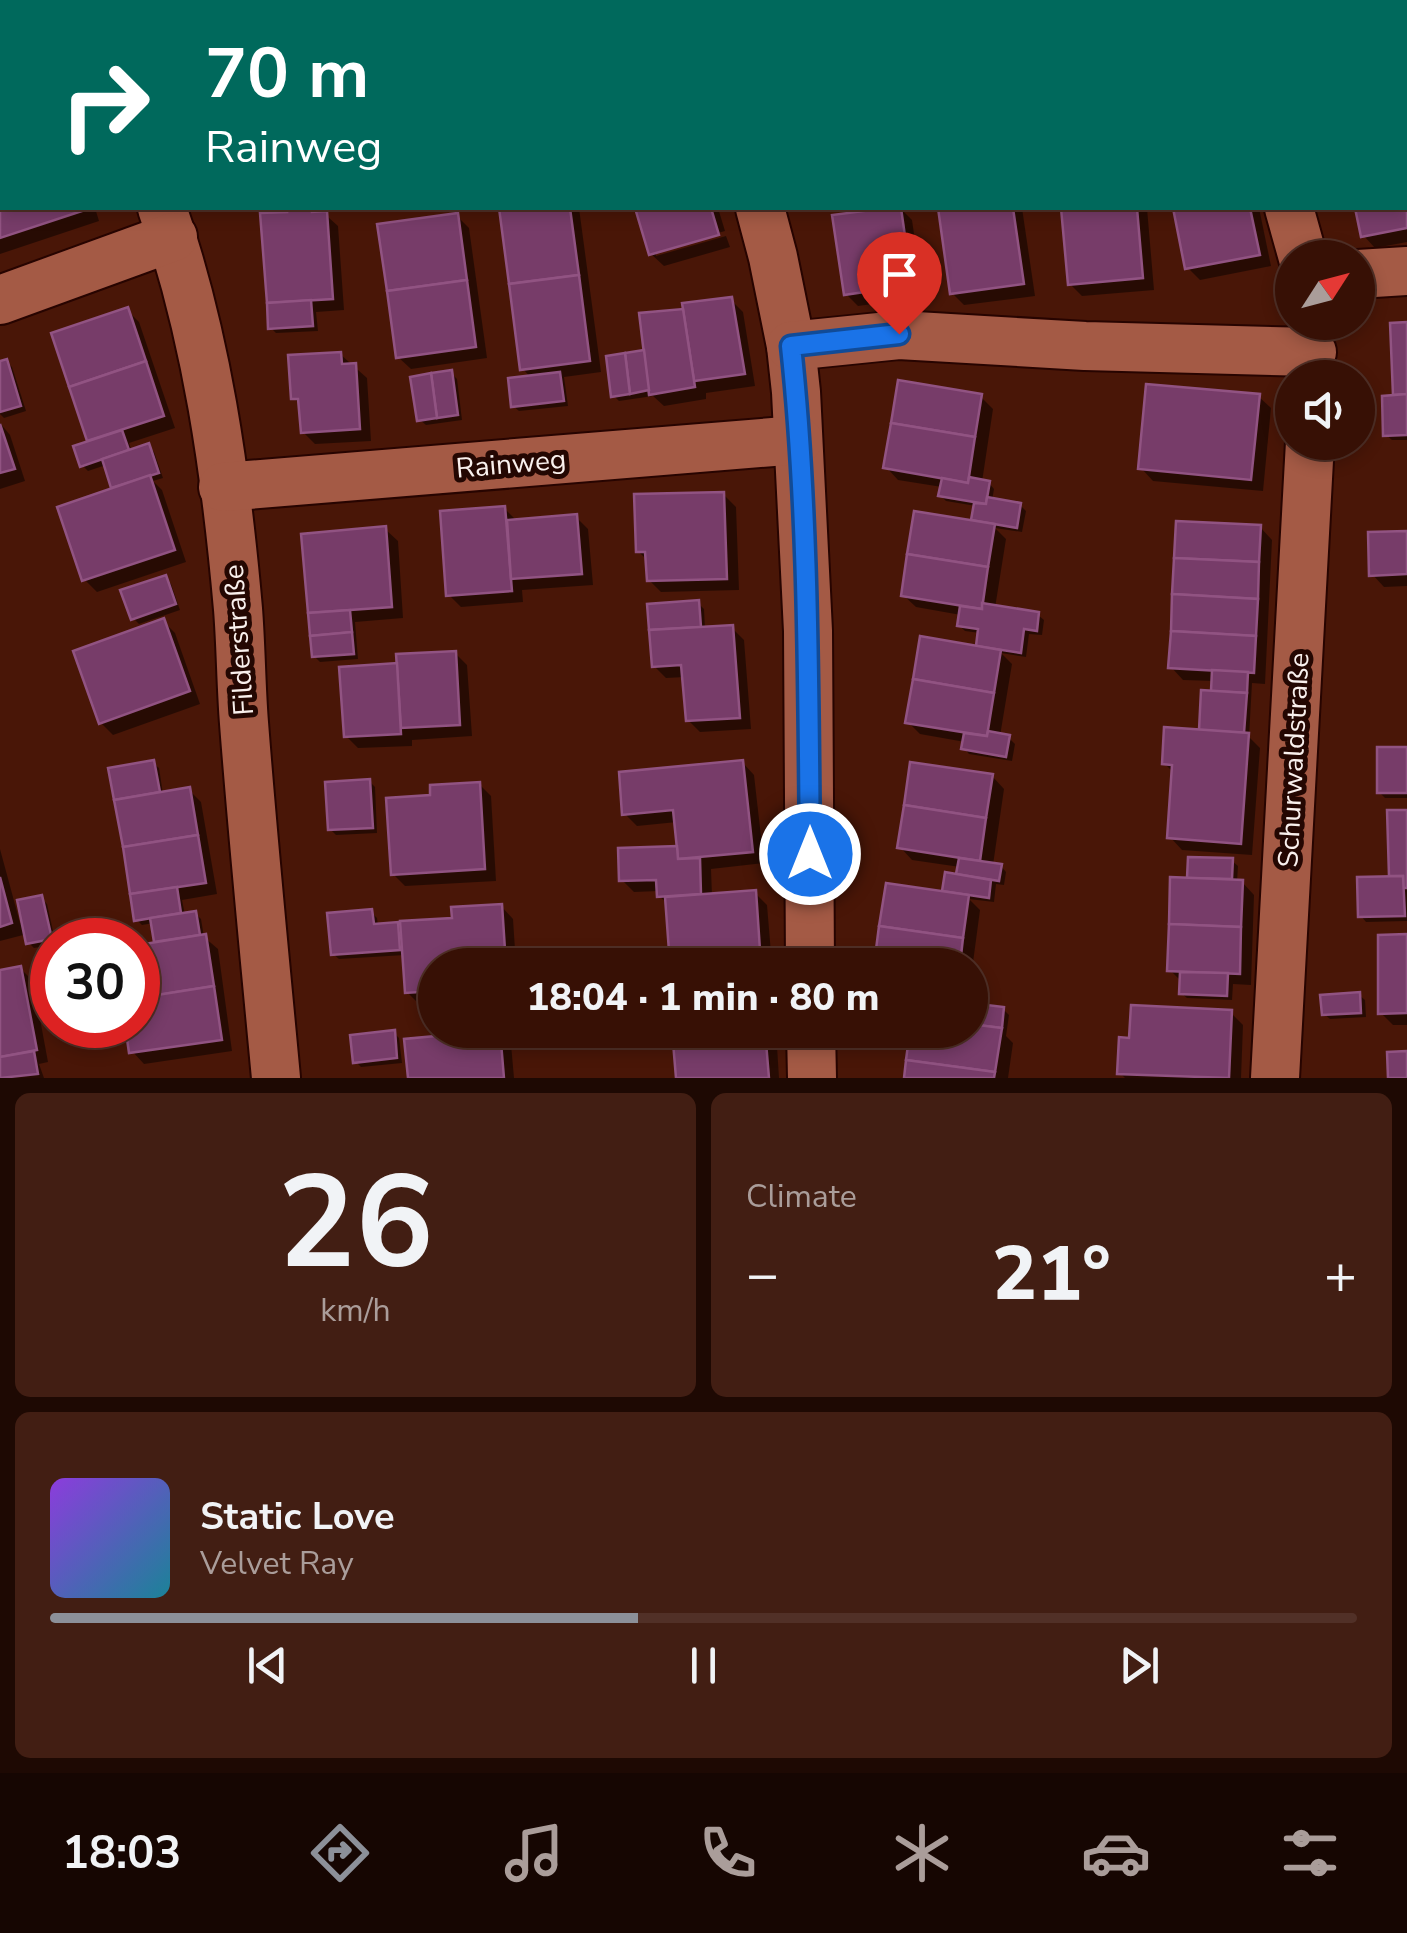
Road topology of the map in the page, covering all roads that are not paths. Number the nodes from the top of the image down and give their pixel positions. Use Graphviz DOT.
graph roads {
  1 [pos="761,210"];
  2 [pos="1290,210"];
  3 [pos="168,222"];
  4 [pos="1298,240"];
  5 [pos="1407,271"];
  6 [pos="1375,273"];
  7 [pos="0,300"];
  8 [pos="791,346"];
  9 [pos="1312,351"];
  10 [pos="798,440"];
  11 [pos="1309,460"];
  12 [pos="224,487"];
  13 [pos="810,948"];
  14 [pos="811,1048"];
  15 [pos="276,1078"];
  16 [pos="812,1078"];
  17 [pos="1275,1078"];
  1 -- 8 [label="street"];
  2 -- 4 [label="street"];
  3 -- 7 [label="street"];
  3 -- 12 [label="street, Filderstraße"];
  5 -- 6 [label="street"];
  8 -- 9 [label="street"];
  8 -- 10 [label="street"];
  10 -- 12 [label="street, Rainweg"];
  10 -- 13 [label="street"];
  11 -- 17 [label="street, Schurwaldstraße"];
  12 -- 15 [label="street, Filderstraße"];
  14 -- 16 [label="street"];
}
